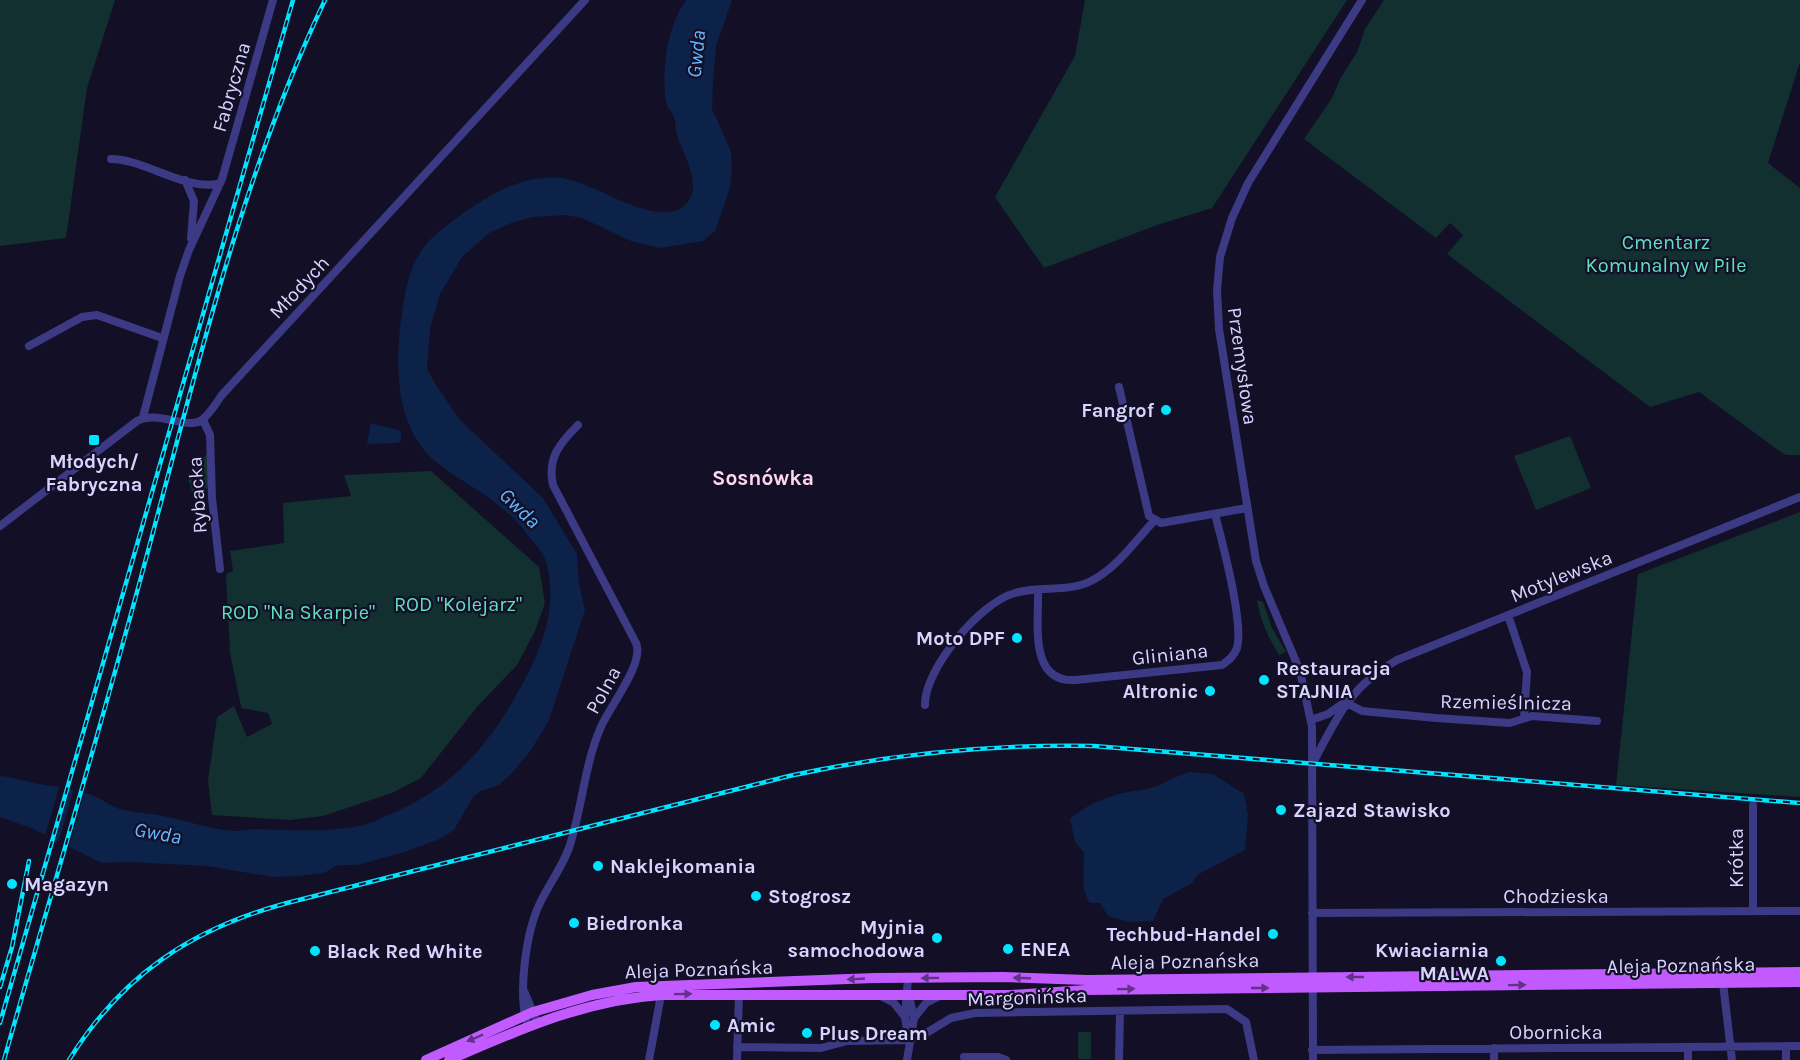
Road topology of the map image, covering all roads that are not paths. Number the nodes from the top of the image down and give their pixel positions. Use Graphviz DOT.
graph roads {
  1 [pos="273,0"];
  2 [pos="585,0"];
  3 [pos="1362,0"];
  4 [pos="111,159"];
  5 [pos="185,180"];
  6 [pos="220,183"];
  7 [pos="189,250"];
  8 [pos="162,338"];
  9 [pos="29,346"];
  10 [pos="1119,387"];
  11 [pos="143,417"];
  12 [pos="203,420"];
  13 [pos="578,425"];
  14 [pos="1800,497"];
  15 [pos="1247,508"];
  16 [pos="1215,514"];
  17 [pos="1155,521"];
  18 [pos="0,526"];
  19 [pos="220,569"];
  20 [pos="1038,591"];
  21 [pos="1508,615"];
  22 [pos="1345,702"];
  23 [pos="925,705"];
  24 [pos="1524,718"];
  25 [pos="1597,722"];
  26 [pos="1311,723"];
  27 [pos="1330,728"];
  28 [pos="1313,763"];
  29 [pos="1753,805"];
  30 [pos="1753,911"];
  31 [pos="1800,911"];
  32 [pos="1312,913"];
  33 [pos="1800,972"];
  34 [pos="994,977"];
  35 [pos="908,978"];
  36 [pos="1800,982"];
  37 [pos="1311,983"];
  38 [pos="1723,983"];
  39 [pos="739,994"];
  40 [pos="661,995"];
  41 [pos="942,995"];
  42 [pos="971,995"];
  43 [pos="880,996"];
  44 [pos="909,996"];
  45 [pos="1120,1011"];
  46 [pos="909,1017"];
  47 [pos="531,1019"];
  48 [pos="909,1041"];
  49 [pos="1786,1046"];
  50 [pos="1800,1046"];
  51 [pos="737,1047"];
  52 [pos="1688,1047"];
  53 [pos="1730,1047"];
  54 [pos="1494,1048"];
  55 [pos="1585,1048"];
  56 [pos="1312,1050"];
  57 [pos="964,1057"];
  58 [pos="426,1060"];
  59 [pos="449,1060"];
  60 [pos="649,1060"];
  61 [pos="736,1060"];
  62 [pos="907,1060"];
  63 [pos="1006,1060"];
  64 [pos="1119,1060"];
  65 [pos="1254,1060"];
  66 [pos="1313,1060"];
  67 [pos="1494,1060"];
  68 [pos="1585,1060"];
  69 [pos="1688,1060"];
  70 [pos="1732,1060"];
  71 [pos="1786,1060"];
  1 -- 6 [label="street, Fabryczna"];
  2 -- 12 [label="street, Młodych"];
  3 -- 15 [label="street, Przemysłowa"];
  4 -- 5 [label="street"];
  5 -- 6 [label="street"];
  5 -- 7 [label="street, Fabryczna"];
  6 -- 7 [label="street, Fabryczna"];
  7 -- 8 [label="street, Fabryczna"];
  8 -- 9 [label="street"];
  8 -- 11 [label="street, Fabryczna"];
  10 -- 17 [label="street"];
  11 -- 12 [label="street"];
  11 -- 18 [label="street"];
  12 -- 19 [label="street, Rybacka"];
  13 -- 47 [label="street, Polna"];
  14 -- 21 [label="street, Motylewska"];
  15 -- 16 [label="street"];
  15 -- 26 [label="street, Przemysłowa"];
  16 -- 17 [label="street"];
  16 -- 20 [label="street, Gliniana"];
  17 -- 20 [label="street"];
  20 -- 23 [label="street"];
  21 -- 22 [label="street, Motylewska"];
  21 -- 24 [label="street"];
  22 -- 24 [label="street, Rzemieślnicza"];
  22 -- 26 [label="street, Motylewska"];
  22 -- 27 [label="street, Motylewska"];
  24 -- 25 [label="street, Rzemieślnicza"];
  26 -- 27 [label="street"];
  26 -- 28 [label="street, Przemysłowa"];
  27 -- 28 [label="street, Motylewska"];
  28 -- 32 [label="street, Motylewska"];
  29 -- 30 [label="street, Krótka"];
  30 -- 31 [label="street, Chodzieska"];
  30 -- 32 [label="street, Chodzieska"];
  32 -- 37 [label="street, Motylewska"];
  33 -- 37 [label="main road, Aleja Poznańska, one-way"];
  34 -- 35 [label="main road, Aleja Poznańska, one-way"];
  37 -- 34 [label="main road, Aleja Poznańska, one-way"];
  34 -- 42 [label="main road"];
  35 -- 44 [label="street"];
  35 -- 47 [label="main road, Aleja Poznańska, one-way"];
  36 -- 38 [label="main road, Aleja Poznańska"];
  37 -- 38 [label="main road, Aleja Poznańska, one-way"];
  42 -- 37 [label="main road, Aleja Poznańska, one-way"];
  37 -- 56 [label="street, Motylewska"];
  38 -- 53 [label="street"];
  40 -- 39 [label="main road, Aleja Poznańska, one-way"];
  39 -- 43 [label="main road, Aleja Poznańska"];
  39 -- 51 [label="street"];
  40 -- 47 [label="main road, Aleja Poznańska"];
  40 -- 60 [label="street"];
  41 -- 42 [label="main road, Aleja Poznańska"];
  41 -- 44 [label="main road, Aleja Poznańska"];
  41 -- 46 [label="street"];
  43 -- 44 [label="main road, Aleja Poznańska"];
  43 -- 46 [label="street"];
  44 -- 46 [label="street"];
  45 -- 48 [label="street, Margonińska"];
  45 -- 64 [label="street"];
  45 -- 65 [label="street, Margonińska"];
  46 -- 48 [label="street"];
  47 -- 58 [label="main road, Aleja Poznańska, one-way"];
  47 -- 59 [label="main road, Aleja Poznańska"];
  48 -- 51 [label="street, Margonińska"];
  48 -- 62 [label="street"];
  49 -- 50 [label="street, Obornicka"];
  49 -- 53 [label="street, Obornicka"];
  49 -- 71 [label="street"];
  51 -- 61 [label="street"];
  52 -- 53 [label="street, Obornicka"];
  52 -- 55 [label="street, Obornicka"];
  52 -- 69 [label="street"];
  53 -- 70 [label="street"];
  54 -- 55 [label="street, Obornicka"];
  54 -- 56 [label="street, Obornicka"];
  54 -- 67 [label="street"];
  55 -- 68 [label="street"];
  56 -- 66 [label="street, Motylewska"];
  57 -- 63 [label="street"];
}
